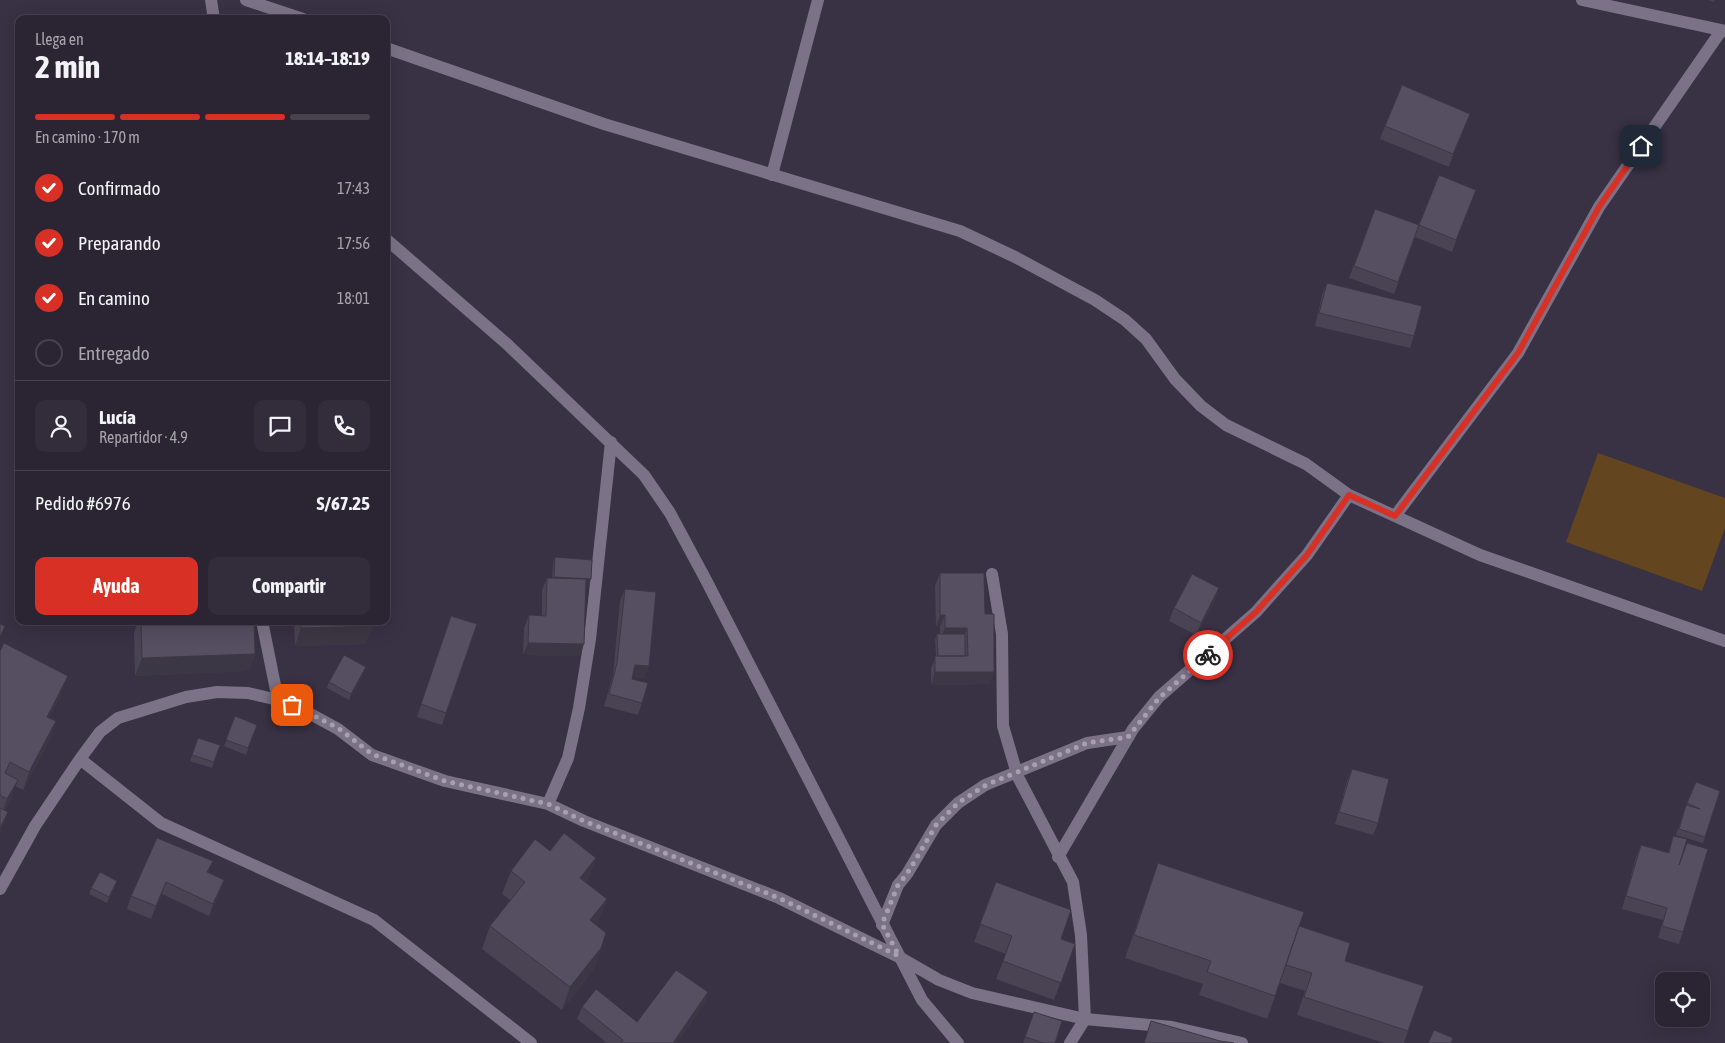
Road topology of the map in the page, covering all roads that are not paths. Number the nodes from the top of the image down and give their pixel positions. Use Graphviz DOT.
graph roads {
  1 [pos="211,0"];
  2 [pos="246,0"];
  3 [pos="818,0"];
  4 [pos="1582,0"];
  5 [pos="213,15"];
  6 [pos="292,15"];
  7 [pos="1723,31"];
  8 [pos="390,49"];
  9 [pos="772,175"];
  10 [pos="390,242"];
  11 [pos="611,442"];
  12 [pos="1349,495"];
  13 [pos="1395,516"];
  14 [pos="992,574"];
  15 [pos="263,625"];
  16 [pos="1725,641"];
  17 [pos="278,700"];
  18 [pos="1128,737"];
  19 [pos="80,759"];
  20 [pos="1016,771"];
  21 [pos="548,804"];
  22 [pos="1058,857"];
  23 [pos="0,889"];
  24 [pos="882,924"];
  25 [pos="899,956"];
  26 [pos="1085,1019"];
  27 [pos="531,1043"];
  28 [pos="958,1043"];
  29 [pos="1070,1043"];
  30 [pos="1242,1043"];
  1 -- 5 [label="street"];
  2 -- 6 [label="street"];
  3 -- 9 [label="street"];
  4 -- 7 [label="street"];
  7 -- 13 [label="street"];
  8 -- 9 [label="street"];
  9 -- 12 [label="street"];
  10 -- 11 [label="street"];
  11 -- 21 [label="street"];
  11 -- 24 [label="street"];
  12 -- 13 [label="street"];
  12 -- 18 [label="street"];
  13 -- 16 [label="street"];
  14 -- 20 [label="street"];
  15 -- 17 [label="street"];
  17 -- 19 [label="street"];
  17 -- 21 [label="street"];
  18 -- 20 [label="street"];
  18 -- 22 [label="street"];
  19 -- 23 [label="street"];
  19 -- 27 [label="street"];
  20 -- 22 [label="street"];
  20 -- 24 [label="street"];
  21 -- 25 [label="street"];
  22 -- 26 [label="street"];
  24 -- 25 [label="street"];
  25 -- 26 [label="street"];
  25 -- 28 [label="street"];
  26 -- 29 [label="street"];
  26 -- 30 [label="street"];
}
